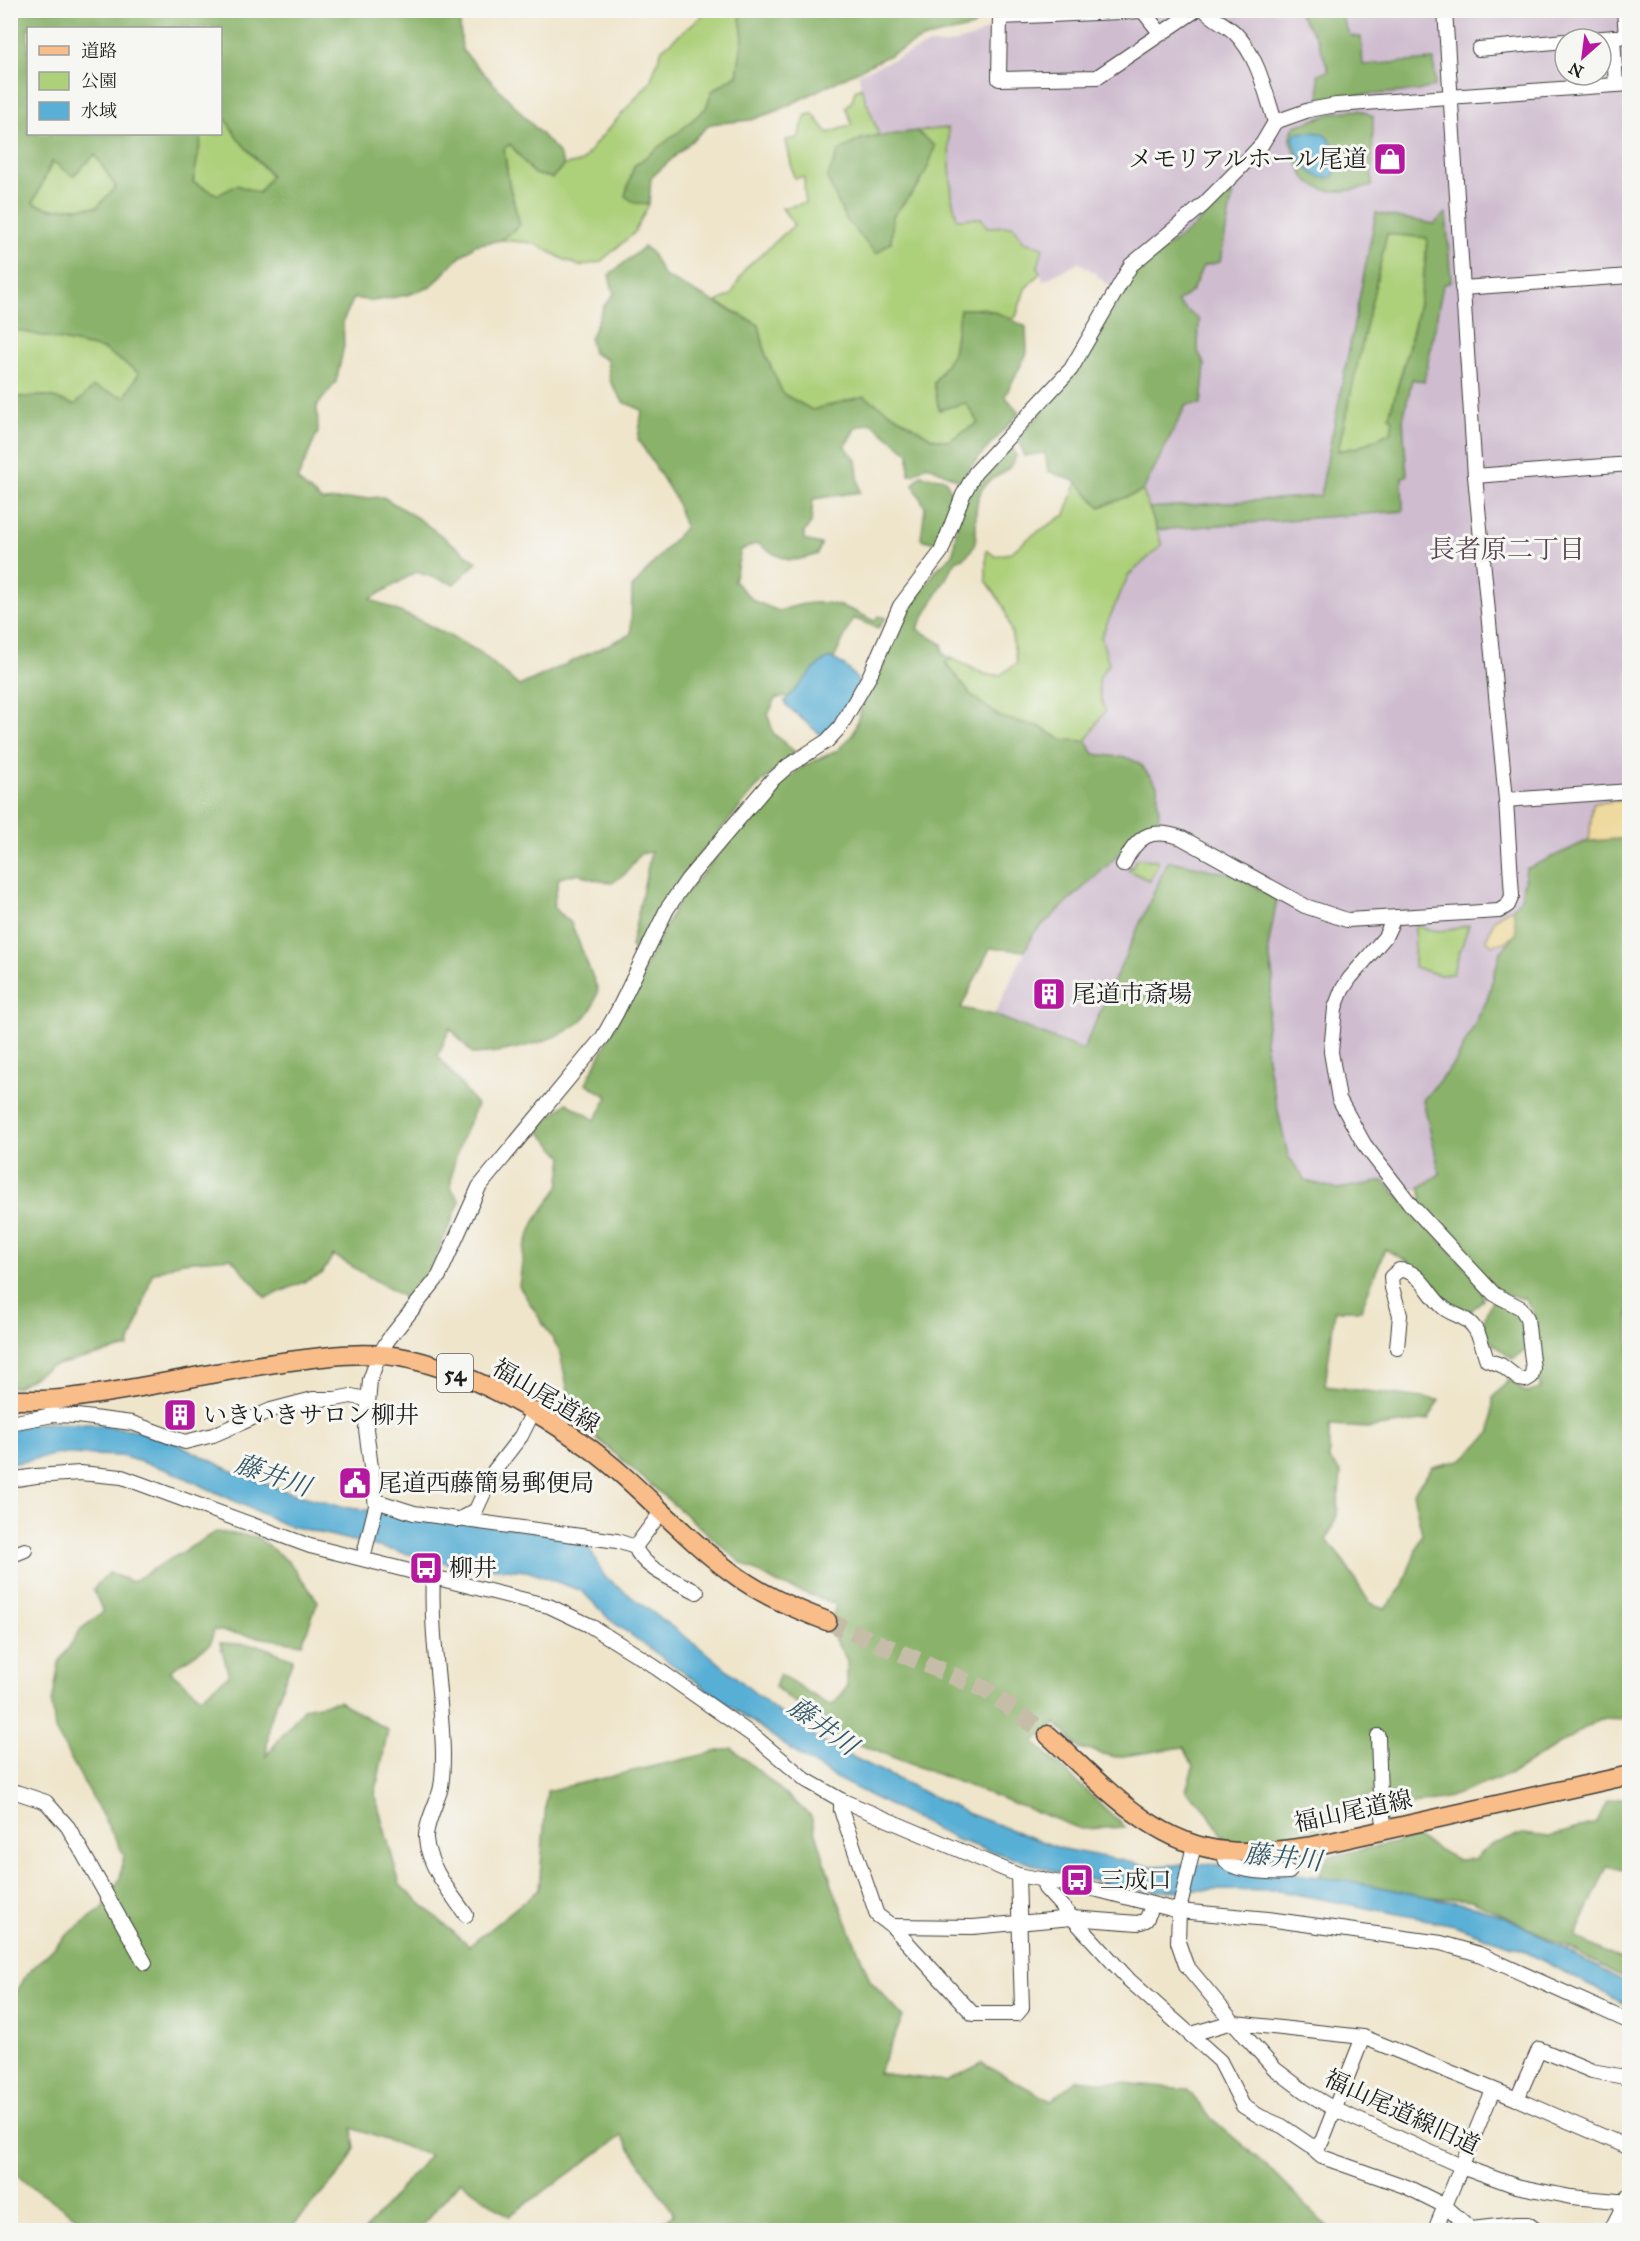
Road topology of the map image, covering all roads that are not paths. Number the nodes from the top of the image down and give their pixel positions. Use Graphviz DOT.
graph roads {
  1 [pos="1196,10"];
  2 [pos="1205,10"];
  3 [pos="1445,10"];
  4 [pos="1624,10"];
  5 [pos="1161,34"];
  6 [pos="1623,36"];
  7 [pos="1553,42"];
  8 [pos="1479,49"];
  9 [pos="1623,84"];
  10 [pos="1452,96"];
  11 [pos="1275,122"];
  12 [pos="1629,276"];
  13 [pos="1462,288"];
  14 [pos="1629,464"];
  15 [pos="1474,476"];
  16 [pos="1629,791"];
  17 [pos="1506,800"];
  18 [pos="1123,865"];
  19 [pos="1394,918"];
  20 [pos="1397,1348"];
  21 [pos="379,1355"];
  22 [pos="68,1399"];
  23 [pos="367,1399"];
  24 [pos="10,1400"];
  25 [pos="533,1412"];
  26 [pos="53,1415"];
  27 [pos="10,1422"];
  28 [pos="10,1480"];
  29 [pos="375,1506"];
  30 [pos="662,1511"];
  31 [pos="458,1520"];
  32 [pos="635,1547"];
  33 [pos="25,1550"];
  34 [pos="10,1556"];
  35 [pos="363,1558"];
  36 [pos="433,1576"];
  37 [pos="697,1592"];
  38 [pos="827,1621"];
  39 [pos="1048,1735"];
  40 [pos="1378,1736"];
  41 [pos="1629,1775"];
  42 [pos="10,1790"];
  43 [pos="841,1800"];
  44 [pos="1385,1830"];
  45 [pos="1192,1851"];
  46 [pos="1225,1851"];
  47 [pos="1289,1872"];
  48 [pos="1018,1875"];
  49 [pos="1043,1879"];
  50 [pos="1153,1905"];
  51 [pos="1180,1905"];
  52 [pos="466,1915"];
  53 [pos="1072,1918"];
  54 [pos="1020,1922"];
  55 [pos="892,1926"];
  56 [pos="145,1963"];
  57 [pos="1629,2022"];
  58 [pos="1235,2023"];
  59 [pos="1192,2034"];
  60 [pos="1363,2037"];
  61 [pos="1629,2078"];
  62 [pos="1493,2090"];
  63 [pos="1517,2099"];
  64 [pos="1334,2109"];
  65 [pos="1316,2147"];
  66 [pos="1629,2148"];
  67 [pos="1461,2166"];
  68 [pos="1628,2199"];
  69 [pos="1445,2206"];
  70 [pos="1435,2230"];
  71 [pos="1536,2230"];
  72 [pos="1611,2230"];
  1 -- 5 [label="street"];
  2 -- 11 [label="street"];
  3 -- 10 [label="street"];
  4 -- 6 [label="street"];
  5 -- 5 [label="street"];
  6 -- 9 [label="street"];
  7 -- 8 [label="street"];
  9 -- 10 [label="street"];
  10 -- 11 [label="street"];
  10 -- 13 [label="street"];
  11 -- 21 [label="street"];
  12 -- 13 [label="street"];
  13 -- 15 [label="street"];
  14 -- 15 [label="street"];
  15 -- 17 [label="street"];
  16 -- 17 [label="street"];
  17 -- 19 [label="street"];
  18 -- 19 [label="street"];
  19 -- 20 [label="street"];
  21 -- 22 [label="main road, 福山尾道線 / 54"];
  21 -- 23 [label="street"];
  21 -- 25 [label="main road, 福山尾道線 / 54"];
  22 -- 24 [label="main road, 福山尾道線 / 54"];
  22 -- 26 [label="street"];
  23 -- 26 [label="street"];
  23 -- 29 [label="street"];
  25 -- 30 [label="main road, 福山尾道線 / 54"];
  25 -- 31 [label="street"];
  26 -- 27 [label="street"];
  28 -- 35 [label="street"];
  29 -- 31 [label="street"];
  29 -- 35 [label="street"];
  30 -- 32 [label="street"];
  30 -- 38 [label="main road, 福山尾道線 / 54"];
  31 -- 32 [label="street"];
  32 -- 37 [label="street"];
  33 -- 34 [label="street"];
  35 -- 36 [label="street"];
  36 -- 43 [label="street"];
  36 -- 52 [label="street"];
  39 -- 45 [label="main road, 福山尾道線"];
  40 -- 44 [label="street"];
  41 -- 44 [label="main road, 福山尾道線"];
  42 -- 56 [label="street"];
  43 -- 48 [label="street"];
  43 -- 55 [label="street"];
  44 -- 46 [label="main road, 福山尾道線"];
  45 -- 46 [label="main road, 福山尾道線"];
  45 -- 51 [label="street, 福山尾道線旧道"];
  46 -- 47 [label="street"];
  48 -- 49 [label="street"];
  48 -- 54 [label="street"];
  49 -- 50 [label="street"];
  49 -- 53 [label="street"];
  50 -- 51 [label="street"];
  50 -- 53 [label="street"];
  51 -- 57 [label="street"];
  51 -- 58 [label="street, 福山尾道線旧道"];
  53 -- 54 [label="street"];
  53 -- 59 [label="street"];
  54 -- 55 [label="street"];
  54 -- 55 [label="street"];
  58 -- 59 [label="street"];
  58 -- 60 [label="street"];
  58 -- 64 [label="street, 福山尾道線旧道"];
  59 -- 65 [label="street"];
  60 -- 62 [label="street"];
  60 -- 64 [label="street"];
  61 -- 63 [label="street"];
  62 -- 63 [label="street"];
  62 -- 67 [label="street"];
  63 -- 66 [label="street"];
  64 -- 65 [label="street"];
  64 -- 67 [label="street, 福山尾道線旧道"];
  65 -- 69 [label="street"];
  67 -- 68 [label="street, 福山尾道線旧道"];
  67 -- 69 [label="street"];
  68 -- 72 [label="street"];
  69 -- 70 [label="street"];
  69 -- 71 [label="street"];
}
